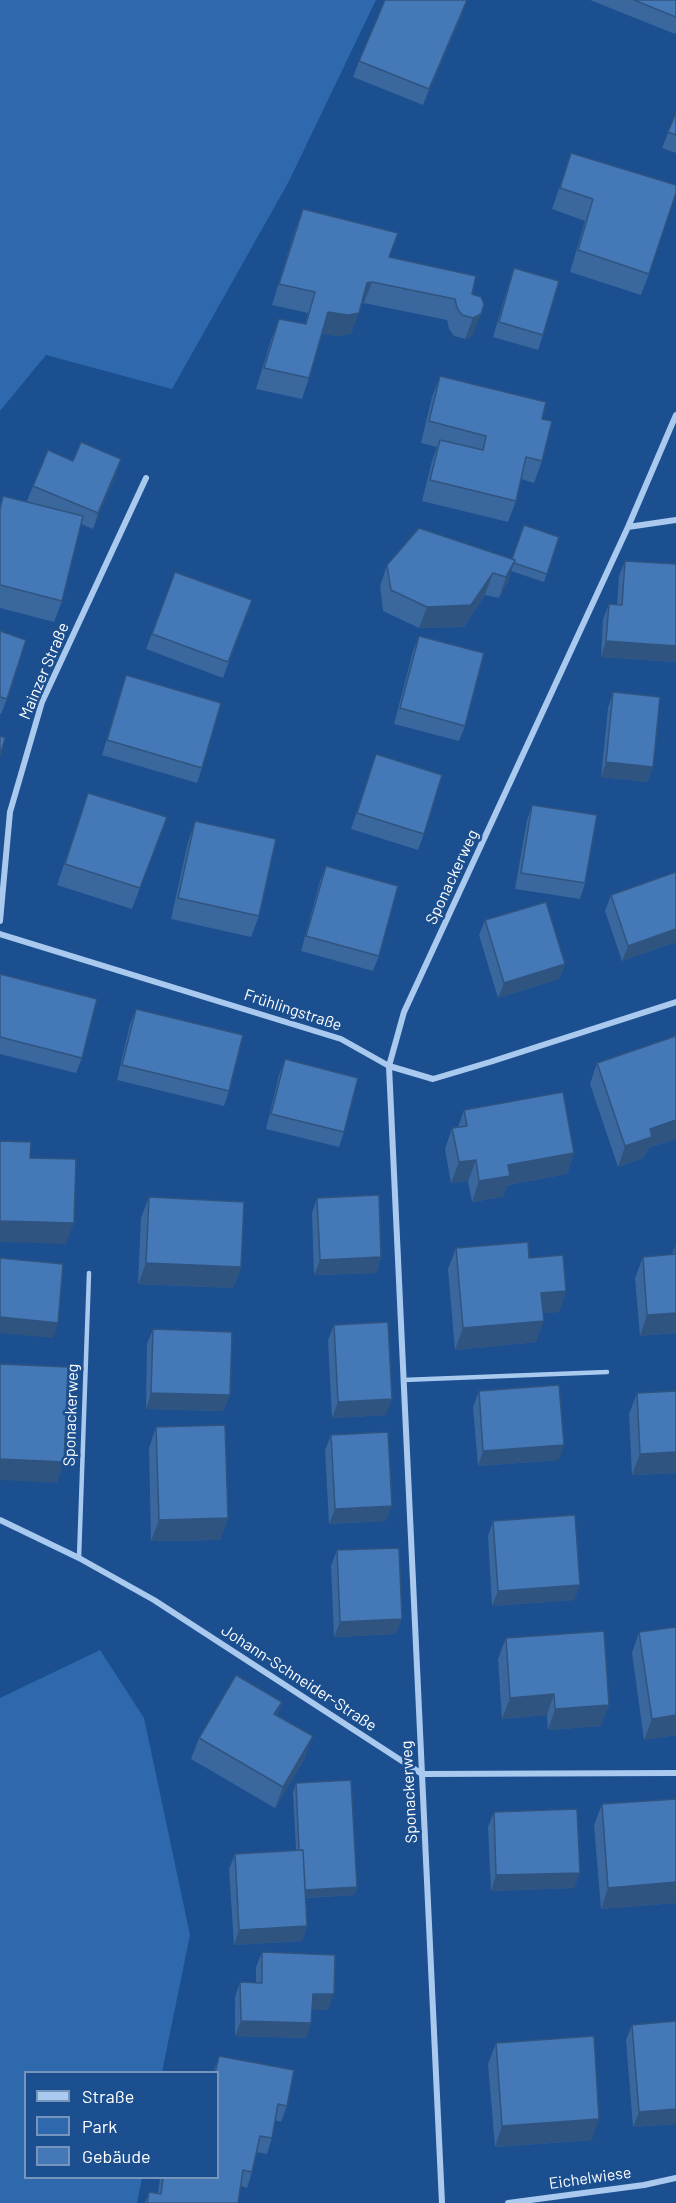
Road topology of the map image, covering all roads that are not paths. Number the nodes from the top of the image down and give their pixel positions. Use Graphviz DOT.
graph roads {
  1 [pos="676,416"];
  2 [pos="146,478"];
  3 [pos="676,520"];
  4 [pos="628,527"];
  5 [pos="0,921"];
  6 [pos="0,934"];
  7 [pos="676,1002"];
  8 [pos="389,1066"];
  9 [pos="89,1273"];
  10 [pos="607,1372"];
  11 [pos="403,1380"];
  12 [pos="0,1520"];
  13 [pos="79,1558"];
  14 [pos="676,1773"];
  15 [pos="422,1774"];
  16 [pos="676,2178"];
  17 [pos="441,2203"];
  18 [pos="508,2203"];
  1 -- 4 [label="street, Sponackerweg"];
  2 -- 5 [label="street, Mainzer Straße"];
  3 -- 4 [label="street"];
  4 -- 8 [label="street, Sponackerweg"];
  6 -- 8 [label="street, Frühlingstraße"];
  7 -- 8 [label="street, Frühlingstraße"];
  8 -- 11 [label="street, Sponackerweg"];
  9 -- 13 [label="lane, Sponackerweg"];
  10 -- 11 [label="lane"];
  11 -- 15 [label="street, Sponackerweg"];
  12 -- 13 [label="street, Johann-Schneider-Straße"];
  13 -- 15 [label="street, Johann-Schneider-Straße"];
  14 -- 15 [label="street"];
  15 -- 17 [label="street, Sponackerweg"];
  16 -- 18 [label="street, Eichelwiese"];
}
